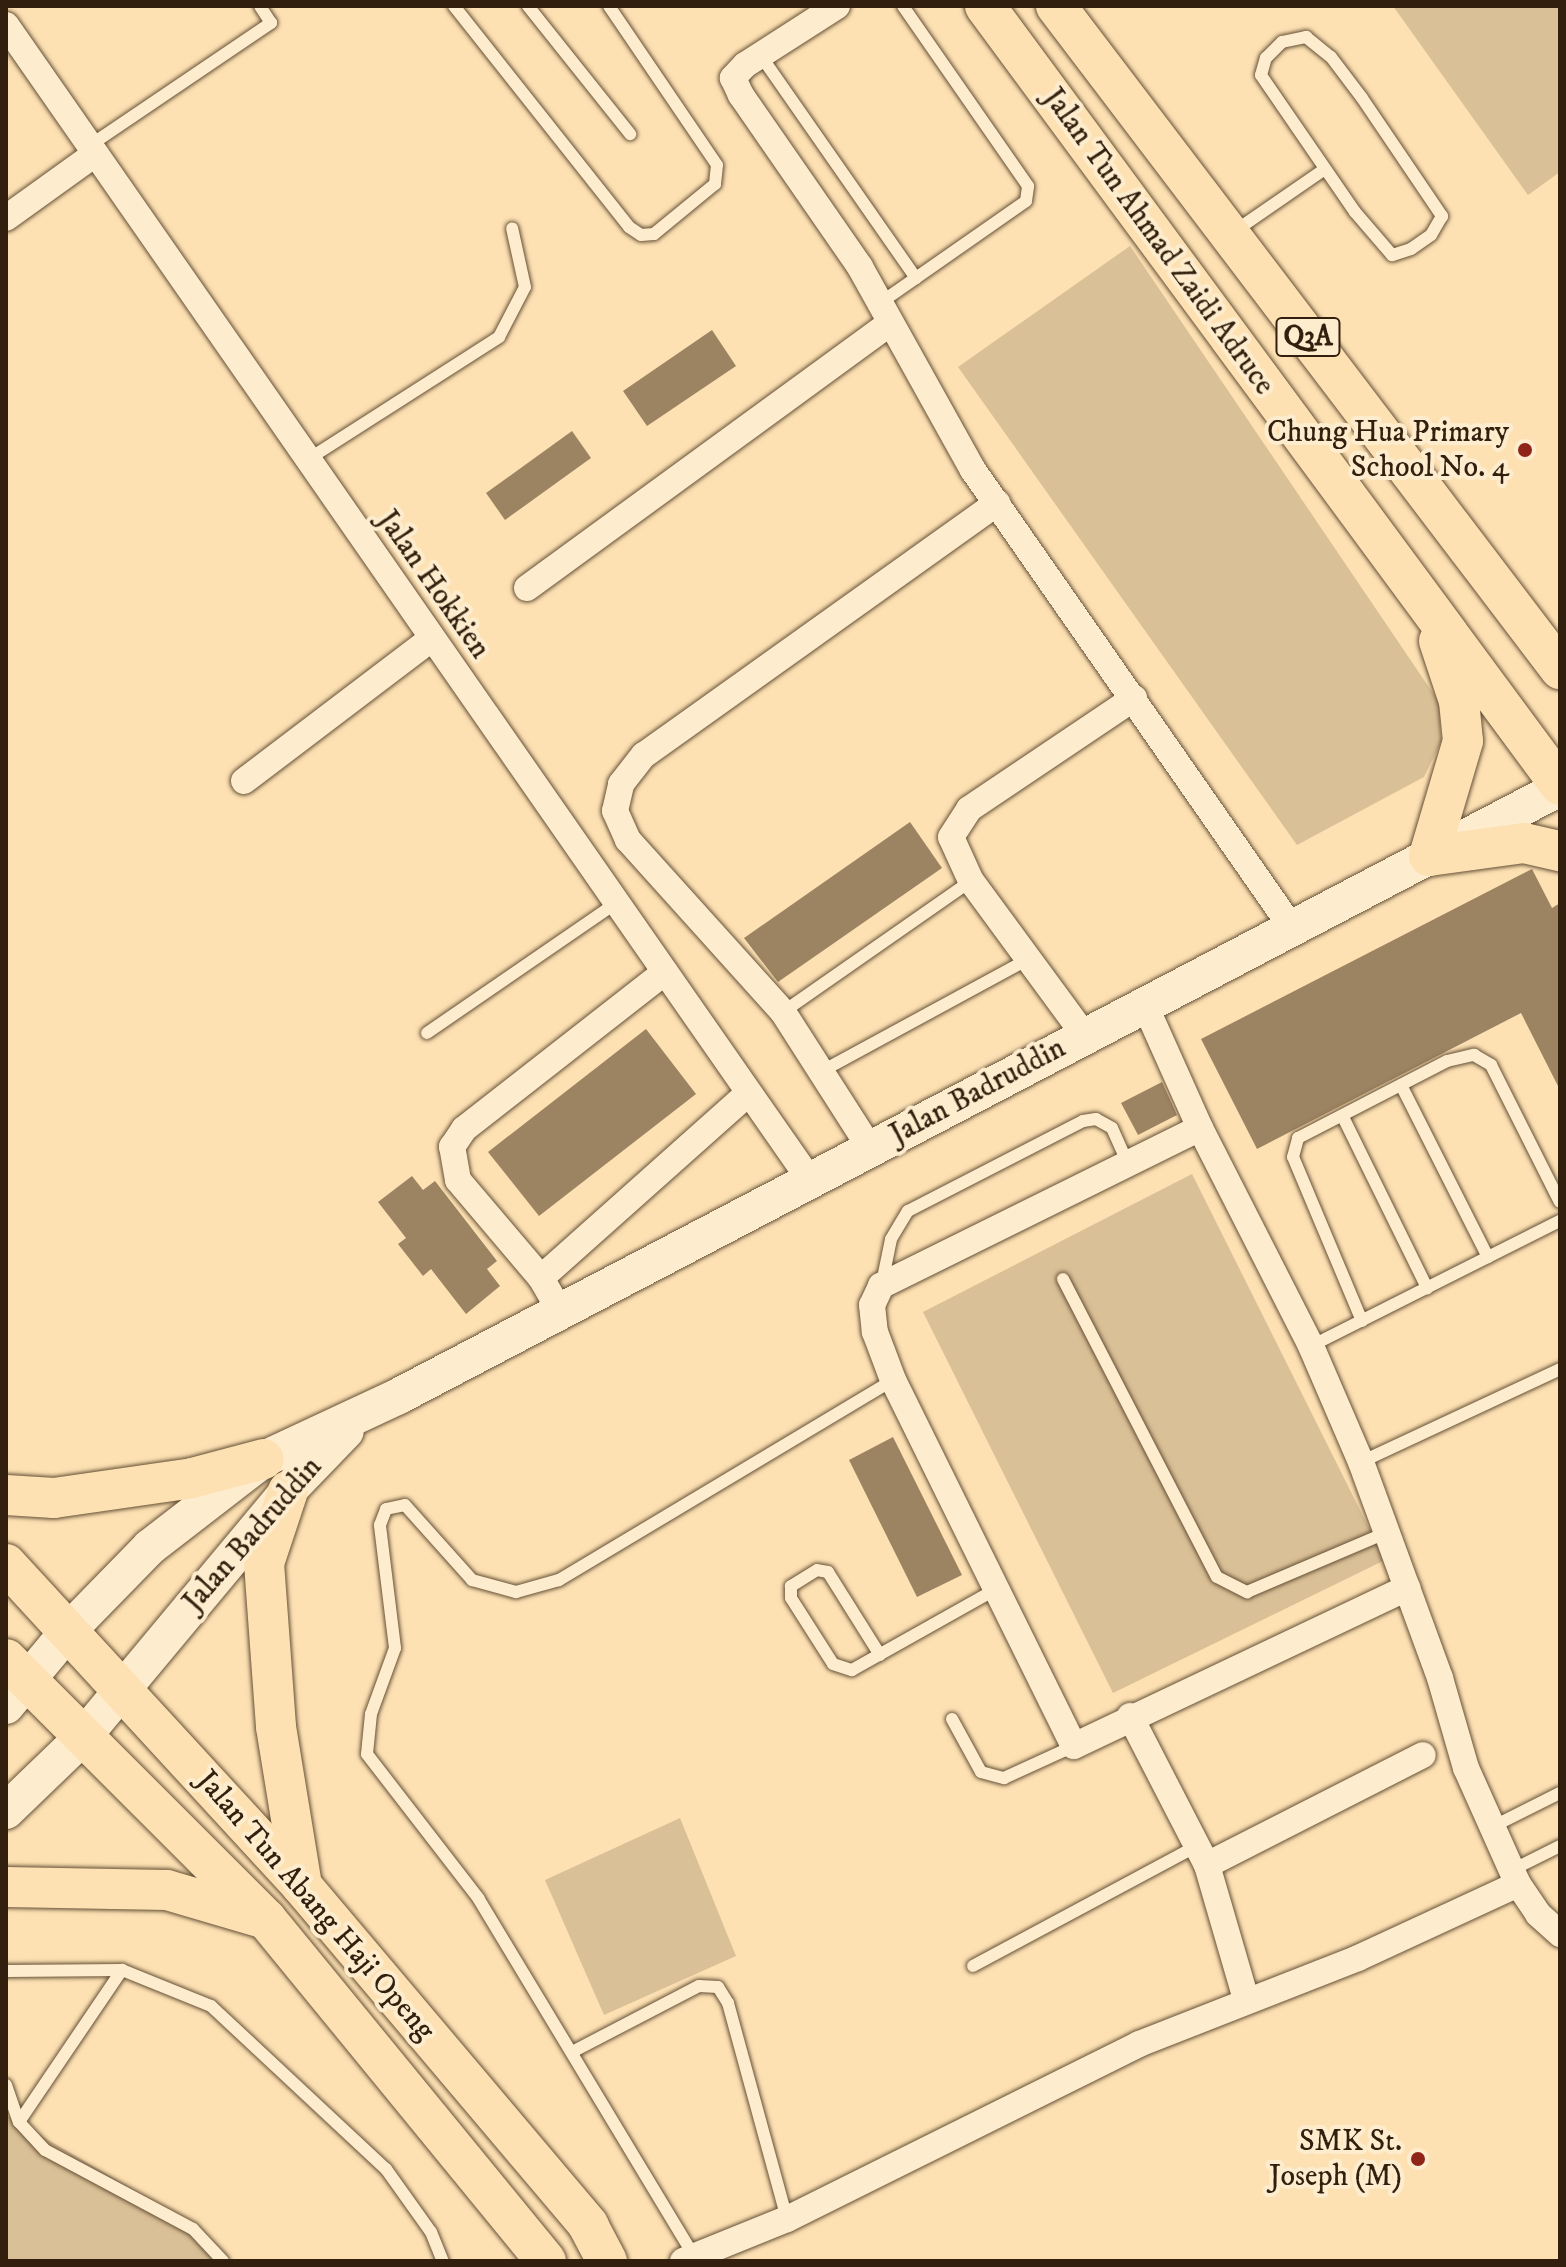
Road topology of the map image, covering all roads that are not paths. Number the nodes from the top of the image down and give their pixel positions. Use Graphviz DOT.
graph roads {
  1 [pos="260,6"];
  2 [pos="454,6"];
  3 [pos="528,6"];
  4 [pos="609,6"];
  5 [pos="837,6"];
  6 [pos="903,6"];
  7 [pos="985,6"];
  8 [pos="1056,6"];
  9 [pos="6,25"];
  10 [pos="761,56"];
  11 [pos="630,134"];
  12 [pos="92,150"];
  13 [pos="1325,169"];
  14 [pos="6,218"];
  15 [pos="512,228"];
  16 [pos="1229,236"];
  17 [pos="916,278"];
  18 [pos="886,313"];
  19 [pos="307,460"];
  20 [pos="997,503"];
  21 [pos="527,588"];
  22 [pos="1429,610"];
  23 [pos="1524,618"];
  24 [pos="1560,635"];
  25 [pos="431,639"];
  26 [pos="1560,669"];
  27 [pos="1134,698"];
  28 [pos="244,781"];
  29 [pos="1560,786"];
  30 [pos="1560,851"];
  31 [pos="1429,856"];
  32 [pos="971,881"];
  33 [pos="616,903"];
  34 [pos="1292,928"];
  35 [pos="1027,960"];
  36 [pos="665,972"];
  37 [pos="1145,1005"];
  38 [pos="783,1012"];
  39 [pos="427,1033"];
  40 [pos="1085,1036"];
  41 [pos="824,1070"];
  42 [pos="1401,1085"];
  43 [pos="749,1093"];
  44 [pos="1343,1117"];
  45 [pos="1200,1128"];
  46 [pos="870,1148"];
  47 [pos="1128,1164"];
  48 [pos="810,1180"];
  49 [pos="1560,1202"];
  50 [pos="1560,1221"];
  51 [pos="1488,1257"];
  52 [pos="541,1278"];
  53 [pos="1063,1279"];
  54 [pos="881,1286"];
  55 [pos="1427,1288"];
  56 [pos="560,1311"];
  57 [pos="1362,1321"];
  58 [pos="1311,1346"];
  59 [pos="1560,1369"];
  60 [pos="893,1380"];
  61 [pos="1361,1462"];
  62 [pos="276,1475"];
  63 [pos="6,1495"];
  64 [pos="1385,1533"];
  65 [pos="6,1564"];
  66 [pos="999,1588"];
  67 [pos="1407,1588"];
  68 [pos="69,1630"];
  69 [pos="880,1655"];
  70 [pos="13,1682"];
  71 [pos="123,1689"];
  72 [pos="1130,1716"];
  73 [pos="952,1719"];
  74 [pos="83,1737"];
  75 [pos="1074,1746"];
  76 [pos="1423,1755"];
  77 [pos="1560,1793"];
  78 [pos="6,1811"];
  79 [pos="1492,1827"];
  80 [pos="1560,1846"];
  81 [pos="1202,1856"];
  82 [pos="1515,1877"];
  83 [pos="302,1886"];
  84 [pos="6,1887"];
  85 [pos="266,1919"];
  86 [pos="1560,1934"];
  87 [pos="973,1966"];
  88 [pos="122,1970"];
  89 [pos="6,1971"];
  90 [pos="1246,1999"];
  91 [pos="574,2051"];
  92 [pos="6,2085"];
  93 [pos="19,2122"];
  94 [pos="787,2219"];
  95 [pos="725,2253"];
  96 [pos="688,2258"];
  97 [pos="223,2261"];
  98 [pos="443,2261"];
  99 [pos="546,2261"];
  100 [pos="607,2261"];
  1 -- 12 [label="lane"];
  2 -- 4 [label="lane"];
  3 -- 11 [label="lane"];
  5 -- 10 [label="street"];
  6 -- 17 [label="lane"];
  7 -- 22 [label="main road, Jalan Tun Ahmad Zaidi Adruce"];
  8 -- 16 [label="main road, Jalan Tun Ahmad Zaidi Adruce / Q3A"];
  9 -- 12 [label="street, Jalan Hokkien"];
  10 -- 17 [label="lane"];
  10 -- 18 [label="street"];
  12 -- 14 [label="street"];
  12 -- 19 [label="street, Jalan Hokkien"];
  13 -- 13 [label="lane"];
  13 -- 16 [label="lane"];
  15 -- 19 [label="lane"];
  16 -- 23 [label="main road, Jalan Tun Ahmad Zaidi Adruce / Q3A"];
  17 -- 18 [label="lane"];
  18 -- 20 [label="street"];
  18 -- 21 [label="street"];
  19 -- 25 [label="street, Jalan Hokkien"];
  20 -- 27 [label="street"];
  20 -- 38 [label="street"];
  22 -- 29 [label="main road, Jalan Tun Ahmad Zaidi Adruce"];
  22 -- 31 [label="main road"];
  23 -- 24 [label="main road"];
  23 -- 26 [label="main road, Jalan Tun Ahmad Zaidi Adruce / Q3A"];
  25 -- 28 [label="street"];
  25 -- 33 [label="street, Jalan Hokkien"];
  27 -- 32 [label="street"];
  27 -- 34 [label="street"];
  29 -- 31 [label="main road, Jalan Badruddin"];
  30 -- 31 [label="main road"];
  31 -- 34 [label="main road, Jalan Badruddin"];
  32 -- 35 [label="street"];
  32 -- 38 [label="lane"];
  33 -- 36 [label="street, Jalan Hokkien"];
  33 -- 39 [label="lane"];
  34 -- 37 [label="main road, Jalan Badruddin"];
  35 -- 40 [label="street"];
  35 -- 41 [label="lane"];
  36 -- 43 [label="street, Jalan Hokkien"];
  36 -- 52 [label="street"];
  37 -- 40 [label="main road, Jalan Badruddin"];
  37 -- 45 [label="street"];
  38 -- 41 [label="street"];
  40 -- 46 [label="main road, Jalan Badruddin"];
  41 -- 46 [label="street"];
  42 -- 44 [label="lane"];
  42 -- 49 [label="lane"];
  42 -- 51 [label="lane"];
  43 -- 48 [label="street, Jalan Hokkien"];
  43 -- 52 [label="street"];
  44 -- 55 [label="lane"];
  44 -- 57 [label="lane"];
  45 -- 47 [label="street"];
  45 -- 58 [label="street"];
  46 -- 48 [label="main road, Jalan Badruddin"];
  47 -- 54 [label="street"];
  47 -- 54 [label="lane"];
  48 -- 56 [label="main road, Jalan Badruddin"];
  50 -- 51 [label="lane"];
  51 -- 55 [label="lane"];
  52 -- 56 [label="street"];
  53 -- 64 [label="lane"];
  54 -- 60 [label="street"];
  55 -- 57 [label="lane"];
  56 -- 62 [label="main road, Jalan Badruddin"];
  57 -- 58 [label="lane"];
  58 -- 61 [label="street"];
  59 -- 61 [label="lane"];
  60 -- 66 [label="street"];
  60 -- 91 [label="lane"];
  61 -- 64 [label="street"];
  62 -- 63 [label="main road"];
  62 -- 68 [label="main road, Jalan Badruddin"];
  62 -- 71 [label="main road, Jalan Badruddin"];
  62 -- 83 [label="main road"];
  64 -- 67 [label="street"];
  65 -- 68 [label="main road, Jalan Tun Abang Haji Openg"];
  66 -- 69 [label="lane"];
  66 -- 75 [label="street"];
  67 -- 72 [label="street"];
  67 -- 79 [label="street"];
  68 -- 70 [label="main road, Jalan Badruddin"];
  68 -- 71 [label="main road, Jalan Tun Abang Haji Openg"];
  69 -- 69 [label="lane"];
  70 -- 74 [label="main road, Jalan Tun Abang Haji Openg"];
  71 -- 74 [label="main road, Jalan Badruddin"];
  71 -- 83 [label="main road, Jalan Tun Abang Haji Openg"];
  72 -- 75 [label="street"];
  72 -- 81 [label="street"];
  73 -- 75 [label="lane"];
  74 -- 78 [label="main road, Jalan Badruddin"];
  74 -- 85 [label="main road, Jalan Tun Abang Haji Openg"];
  76 -- 81 [label="street"];
  77 -- 79 [label="lane"];
  79 -- 82 [label="street"];
  80 -- 82 [label="lane"];
  81 -- 87 [label="lane"];
  81 -- 90 [label="street"];
  82 -- 86 [label="street"];
  82 -- 90 [label="street"];
  83 -- 100 [label="main road, Jalan Tun Abang Haji Openg"];
  84 -- 85 [label="main road"];
  85 -- 99 [label="main road, Jalan Tun Abang Haji Openg"];
  88 -- 89 [label="lane"];
  88 -- 93 [label="lane"];
  88 -- 98 [label="lane"];
  90 -- 94 [label="street"];
  91 -- 94 [label="lane"];
  91 -- 96 [label="lane"];
  92 -- 93 [label="lane"];
  93 -- 97 [label="lane"];
  94 -- 95 [label="street"];
  95 -- 96 [label="street"];
}
